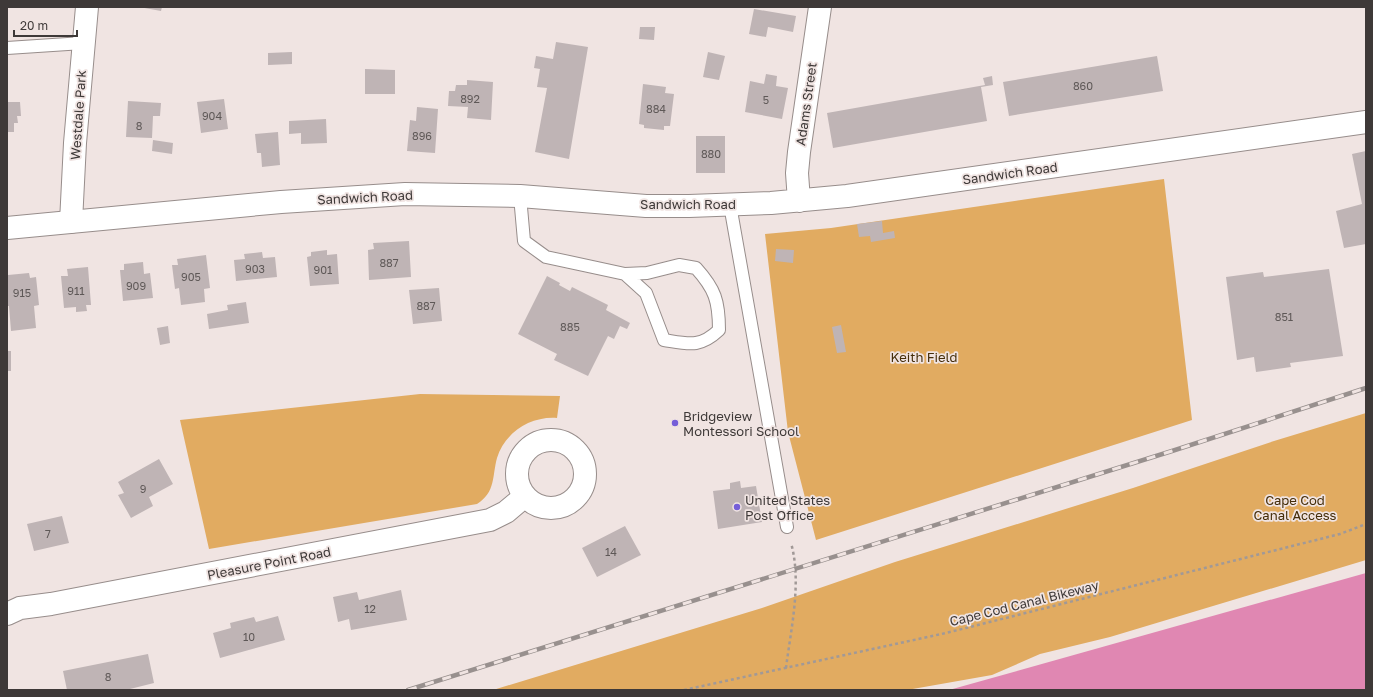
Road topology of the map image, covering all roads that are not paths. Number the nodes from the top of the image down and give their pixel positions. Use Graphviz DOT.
graph roads {
  1 [pos="87,7"];
  2 [pos="820,7"];
  3 [pos="84,43"];
  4 [pos="7,48"];
  5 [pos="1366,122"];
  6 [pos="520,196"];
  7 [pos="799,201"];
  8 [pos="730,205"];
  9 [pos="71,222"];
  10 [pos="7,228"];
  11 [pos="626,274"];
  12 [pos="525,496"];
  13 [pos="787,527"];
  14 [pos="7,614"];
  1 -- 3 [label="main road, Westdale Park"];
  2 -- 7 [label="main road, Adams Street"];
  3 -- 4 [label="lane"];
  3 -- 9 [label="main road, Westdale Park"];
  5 -- 7 [label="main road, Sandwich Road"];
  6 -- 8 [label="main road, Sandwich Road"];
  6 -- 9 [label="main road, Sandwich Road"];
  6 -- 11 [label="lane"];
  7 -- 8 [label="main road, Sandwich Road"];
  8 -- 13 [label="lane"];
  9 -- 10 [label="main road, Sandwich Road"];
  11 -- 11 [label="lane"];
  12 -- 14 [label="main road, Pleasure Point Road"];
}
